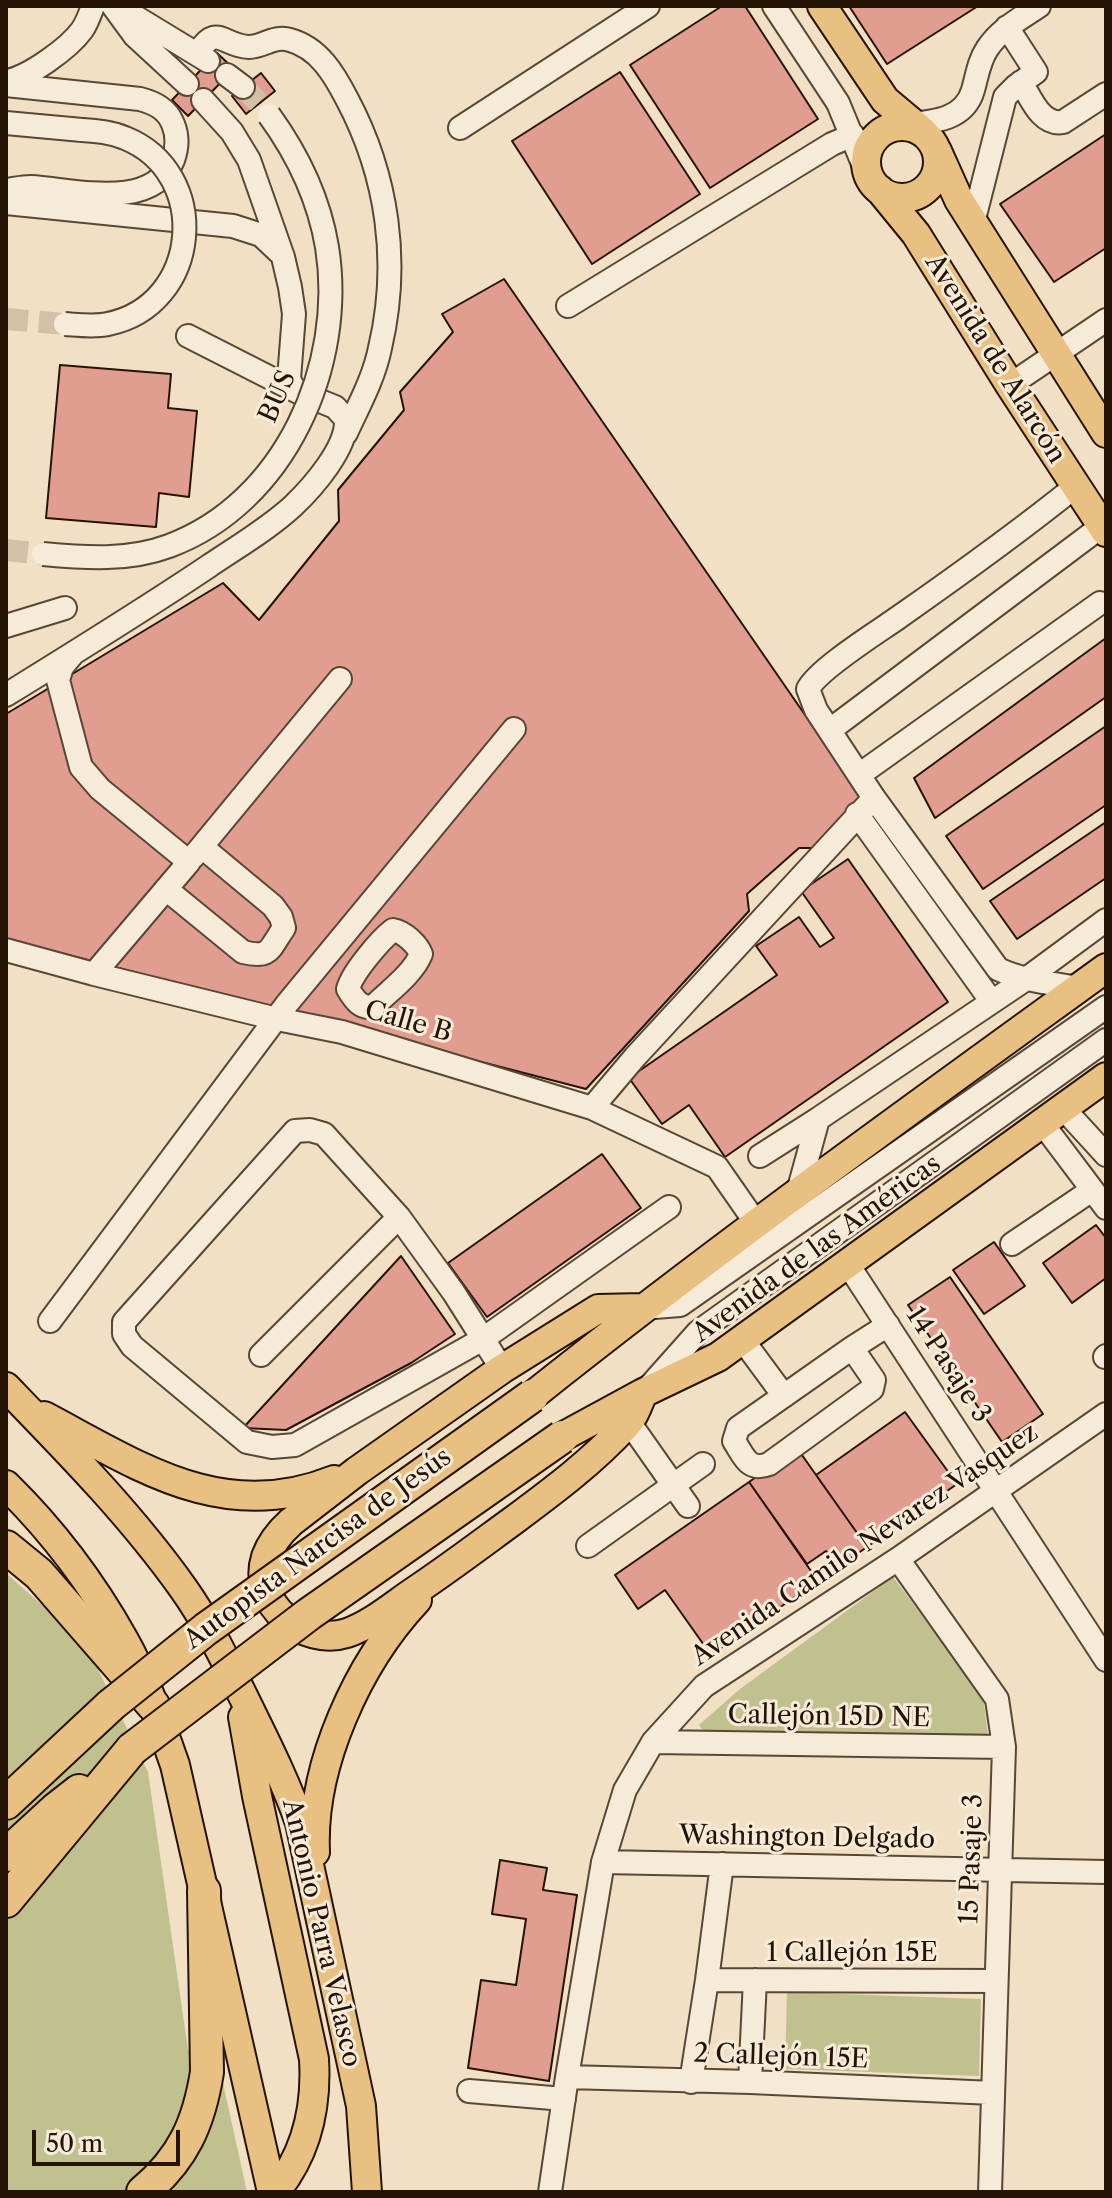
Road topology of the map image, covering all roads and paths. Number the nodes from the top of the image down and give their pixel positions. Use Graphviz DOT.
graph roads {
  1 [pos="93,6"];
  2 [pos="113,6"];
  3 [pos="121,6"];
  4 [pos="648,6"];
  5 [pos="774,6"];
  6 [pos="822,6"];
  7 [pos="1039,6"];
  8 [pos="1007,27"];
  9 [pos="1021,82"];
  10 [pos="6,83"];
  11 [pos="1106,94"];
  12 [pos="250,95"];
  13 [pos="6,123"];
  14 [pos="460,128"];
  15 [pos="918,133"];
  16 [pos="853,135"];
  17 [pos="873,180"];
  18 [pos="6,190"];
  19 [pos="6,203"];
  20 [pos="973,223"];
  21 [pos="283,257"];
  22 [pos="568,306"];
  23 [pos="1106,320"];
  24 [pos="65,324"];
  25 [pos="188,336"];
  26 [pos="1055,355"];
  27 [pos="1010,385"];
  28 [pos="300,393"];
  29 [pos="1103,423"];
  30 [pos="346,433"];
  31 [pos="1076,486"];
  32 [pos="1104,529"];
  33 [pos="43,554"];
  34 [pos="1100,603"];
  35 [pos="65,608"];
  36 [pos="6,626"];
  37 [pos="73,654"];
  38 [pos="340,679"];
  39 [pos="6,695"];
  40 [pos="514,729"];
  41 [pos="830,730"];
  42 [pos="859,775"];
  43 [pos="874,798"];
  44 [pos="857,814"];
  45 [pos="196,854"];
  46 [pos="166,889"];
  47 [pos="1106,920"];
  48 [pos="6,950"];
  49 [pos="1106,968"];
  50 [pos="94,974"];
  51 [pos="1026,979"];
  52 [pos="1078,988"];
  53 [pos="992,1002"];
  54 [pos="360,1005"];
  55 [pos="1106,1007"];
  56 [pos="277,1019"];
  57 [pos="342,1032"];
  58 [pos="1106,1040"];
  59 [pos="1106,1077"];
  60 [pos="592,1108"];
  61 [pos="1052,1115"];
  62 [pos="818,1119"];
  63 [pos="1106,1155"];
  64 [pos="760,1156"];
  65 [pos="798,1192"];
  66 [pos="1099,1199"];
  67 [pos="669,1207"];
  68 [pos="399,1217"];
  69 [pos="756,1223"];
  70 [pos="1012,1244"];
  71 [pos="847,1263"];
  72 [pos="642,1308"];
  73 [pos="50,1321"];
  74 [pos="888,1325"];
  75 [pos="483,1339"];
  76 [pos="742,1339"];
  77 [pos="852,1348"];
  78 [pos="261,1355"];
  79 [pos="502,1369"];
  80 [pos="6,1387"];
  81 [pos="643,1393"];
  82 [pos="532,1396"];
  83 [pos="784,1396"];
  84 [pos="26,1407"];
  85 [pos="629,1422"];
  86 [pos="1102,1423"];
  87 [pos="562,1437"];
  88 [pos="703,1464"];
  89 [pos="357,1471"];
  90 [pos="6,1485"];
  91 [pos="674,1485"];
  92 [pos="996,1490"];
  93 [pos="688,1506"];
  94 [pos="588,1546"];
  95 [pos="6,1547"];
  96 [pos="898,1559"];
  97 [pos="446,1570"];
  98 [pos="1106,1660"];
  99 [pos="237,1685"];
  100 [pos="111,1705"];
  101 [pos="153,1705"];
  102 [pos="653,1742"];
  103 [pos="1004,1747"];
  104 [pos="132,1749"];
  105 [pos="6,1771"];
  106 [pos="6,1803"];
  107 [pos="6,1855"];
  108 [pos="603,1862"];
  109 [pos="722,1864"];
  110 [pos="1000,1870"];
  111 [pos="1106,1872"];
  112 [pos="204,1891"];
  113 [pos="6,1901"];
  114 [pos="319,1913"];
  115 [pos="707,1980"];
  116 [pos="755,1980"];
  117 [pos="996,1981"];
  118 [pos="691,2082"];
  119 [pos="750,2082"];
  120 [pos="565,2088"];
  121 [pos="469,2091"];
  122 [pos="993,2093"];
  123 [pos="143,2192"];
  124 [pos="273,2192"];
  125 [pos="367,2192"];
  126 [pos="550,2192"];
  127 [pos="990,2192"];
  1 -- 10 [label="street"];
  2 -- 21 [label="street"];
  3 -- 30 [label="street"];
  4 -- 14 [label="street"];
  5 -- 16 [label="street, Avenida de Alarcón"];
  6 -- 15 [label="main road, Avenida de Alarcón"];
  7 -- 8 [label="street"];
  8 -- 9 [label="street"];
  8 -- 15 [label="street"];
  9 -- 11 [label="street"];
  9 -- 20 [label="street"];
  10 -- 18 [label="street"];
  12 -- 33 [label="street, BUS, bridge"];
  13 -- 24 [label="street, bridge"];
  15 -- 17 [label="main road"];
  15 -- 17 [label="main road"];
  15 -- 20 [label="main road, Avenida de Alarcón"];
  16 -- 17 [label="street, Avenida de Alarcón"];
  16 -- 22 [label="street"];
  17 -- 27 [label="main road, Avenida de Alarcón"];
  19 -- 21 [label="street"];
  20 -- 26 [label="main road, Avenida de Alarcón"];
  21 -- 28 [label="street"];
  23 -- 26 [label="street"];
  25 -- 28 [label="street"];
  26 -- 27 [label="street"];
  26 -- 29 [label="main road, Avenida de Alarcón"];
  27 -- 31 [label="main road, Avenida de Alarcón"];
  28 -- 30 [label="street"];
  30 -- 37 [label="street"];
  31 -- 32 [label="main road, Avenida de Alarcón"];
  31 -- 41 [label="street"];
  32 -- 41 [label="street"];
  34 -- 42 [label="street"];
  35 -- 36 [label="street"];
  37 -- 39 [label="street"];
  37 -- 45 [label="street"];
  38 -- 45 [label="street"];
  40 -- 56 [label="street"];
  41 -- 42 [label="street"];
  42 -- 43 [label="street"];
  43 -- 44 [label="street"];
  43 -- 51 [label="street"];
  44 -- 53 [label="street"];
  44 -- 60 [label="street"];
  45 -- 46 [label="street"];
  45 -- 46 [label="street"];
  46 -- 50 [label="street"];
  47 -- 51 [label="street"];
  48 -- 50 [label="street, Calle B"];
  49 -- 52 [label="main road"];
  50 -- 56 [label="street, Calle B"];
  51 -- 52 [label="street"];
  51 -- 53 [label="street"];
  52 -- 65 [label="main road"];
  53 -- 62 [label="street"];
  54 -- 57 [label="street"];
  55 -- 72 [label="street, Avenida de las Américas"];
  56 -- 57 [label="street, Calle B"];
  56 -- 73 [label="street"];
  57 -- 60 [label="street, Calle B"];
  58 -- 81 [label="street, Avenida de las Américas"];
  59 -- 61 [label="main road, Avenida de las Américas"];
  60 -- 69 [label="street, Calle B"];
  61 -- 63 [label="street"];
  61 -- 66 [label="street"];
  61 -- 71 [label="main road, Avenida de las Américas"];
  62 -- 64 [label="street"];
  62 -- 65 [label="street"];
  65 -- 69 [label="main road"];
  66 -- 70 [label="street"];
  67 -- 75 [label="street"];
  68 -- 75 [label="street"];
  68 -- 75 [label="street"];
  68 -- 78 [label="street"];
  69 -- 72 [label="main road"];
  71 -- 74 [label="street, 14 Pasaje 3"];
  71 -- 76 [label="main road, Avenida de las Américas"];
  72 -- 79 [label="main road"];
  72 -- 82 [label="main road, Autopista Narcisa de Jesús"];
  74 -- 77 [label="street"];
  74 -- 92 [label="street, 14 Pasaje 3"];
  75 -- 79 [label="street"];
  76 -- 81 [label="main road, Avenida de las Américas"];
  76 -- 83 [label="street"];
  77 -- 83 [label="street"];
  77 -- 83 [label="street"];
  79 -- 89 [label="main road"];
  80 -- 84 [label="main road, Antonio Parra Velasco"];
  81 -- 85 [label="main road"];
  81 -- 87 [label="main road, Autopista Narcisa de Jesús"];
  82 -- 100 [label="highway, Autopista Narcisa de Jesús, bridge"];
  84 -- 89 [label="main road"];
  84 -- 99 [label="main road, Antonio Parra Velasco"];
  85 -- 91 [label="street"];
  85 -- 97 [label="main road"];
  86 -- 92 [label="street, Avenida Camilo Nevarez Vasquez"];
  87 -- 104 [label="highway, Autopista Narcisa de Jesús, bridge"];
  88 -- 91 [label="street"];
  89 -- 97 [label="main road"];
  90 -- 101 [label="main road"];
  91 -- 93 [label="street"];
  91 -- 94 [label="street"];
  92 -- 96 [label="street, Avenida Camilo Nevarez Vasquez"];
  92 -- 98 [label="street, 14 Pasaje 3"];
  95 -- 101 [label="highway"];
  96 -- 102 [label="street, Avenida Camilo Nevarez Vasquez"];
  96 -- 103 [label="street, 15 Pasaje 3"];
  97 -- 114 [label="main road"];
  99 -- 114 [label="main road, Antonio Parra Velasco"];
  99 -- 124 [label="main road"];
  100 -- 105 [label="highway"];
  100 -- 106 [label="highway, Autopista Narcisa de Jesús"];
  101 -- 112 [label="main road"];
  102 -- 103 [label="street, Callejón 15D NE"];
  102 -- 108 [label="street, Avenida Camilo Nevarez Vasquez"];
  103 -- 110 [label="street, 15 Pasaje 3"];
  104 -- 107 [label="highway, Autopista Narcisa de Jesús"];
  104 -- 113 [label="highway"];
  108 -- 109 [label="street, Washington Delgado"];
  108 -- 120 [label="street, Avenida Camilo Nevarez Vasquez"];
  109 -- 110 [label="street, Washington Delgado"];
  109 -- 115 [label="street"];
  110 -- 111 [label="street, Washington Delgado"];
  110 -- 117 [label="street, 15 Pasaje 3"];
  112 -- 123 [label="highway"];
  112 -- 124 [label="main road"];
  114 -- 125 [label="main road, Antonio Parra Velasco"];
  115 -- 116 [label="street, 1 Callejón 15E"];
  115 -- 118 [label="street"];
  116 -- 117 [label="street, 1 Callejón 15E"];
  116 -- 119 [label="street"];
  117 -- 122 [label="street, 15 Pasaje 3"];
  118 -- 119 [label="street, 2 Callejón 15E"];
  118 -- 120 [label="street, 2 Callejón 15E"];
  119 -- 122 [label="street, 2 Callejón 15E"];
  120 -- 121 [label="street, 2 Callejón 15E"];
  120 -- 126 [label="street, Avenida Camilo Nevarez Vasquez"];
  122 -- 127 [label="street, 15 Pasaje 3"];
}
